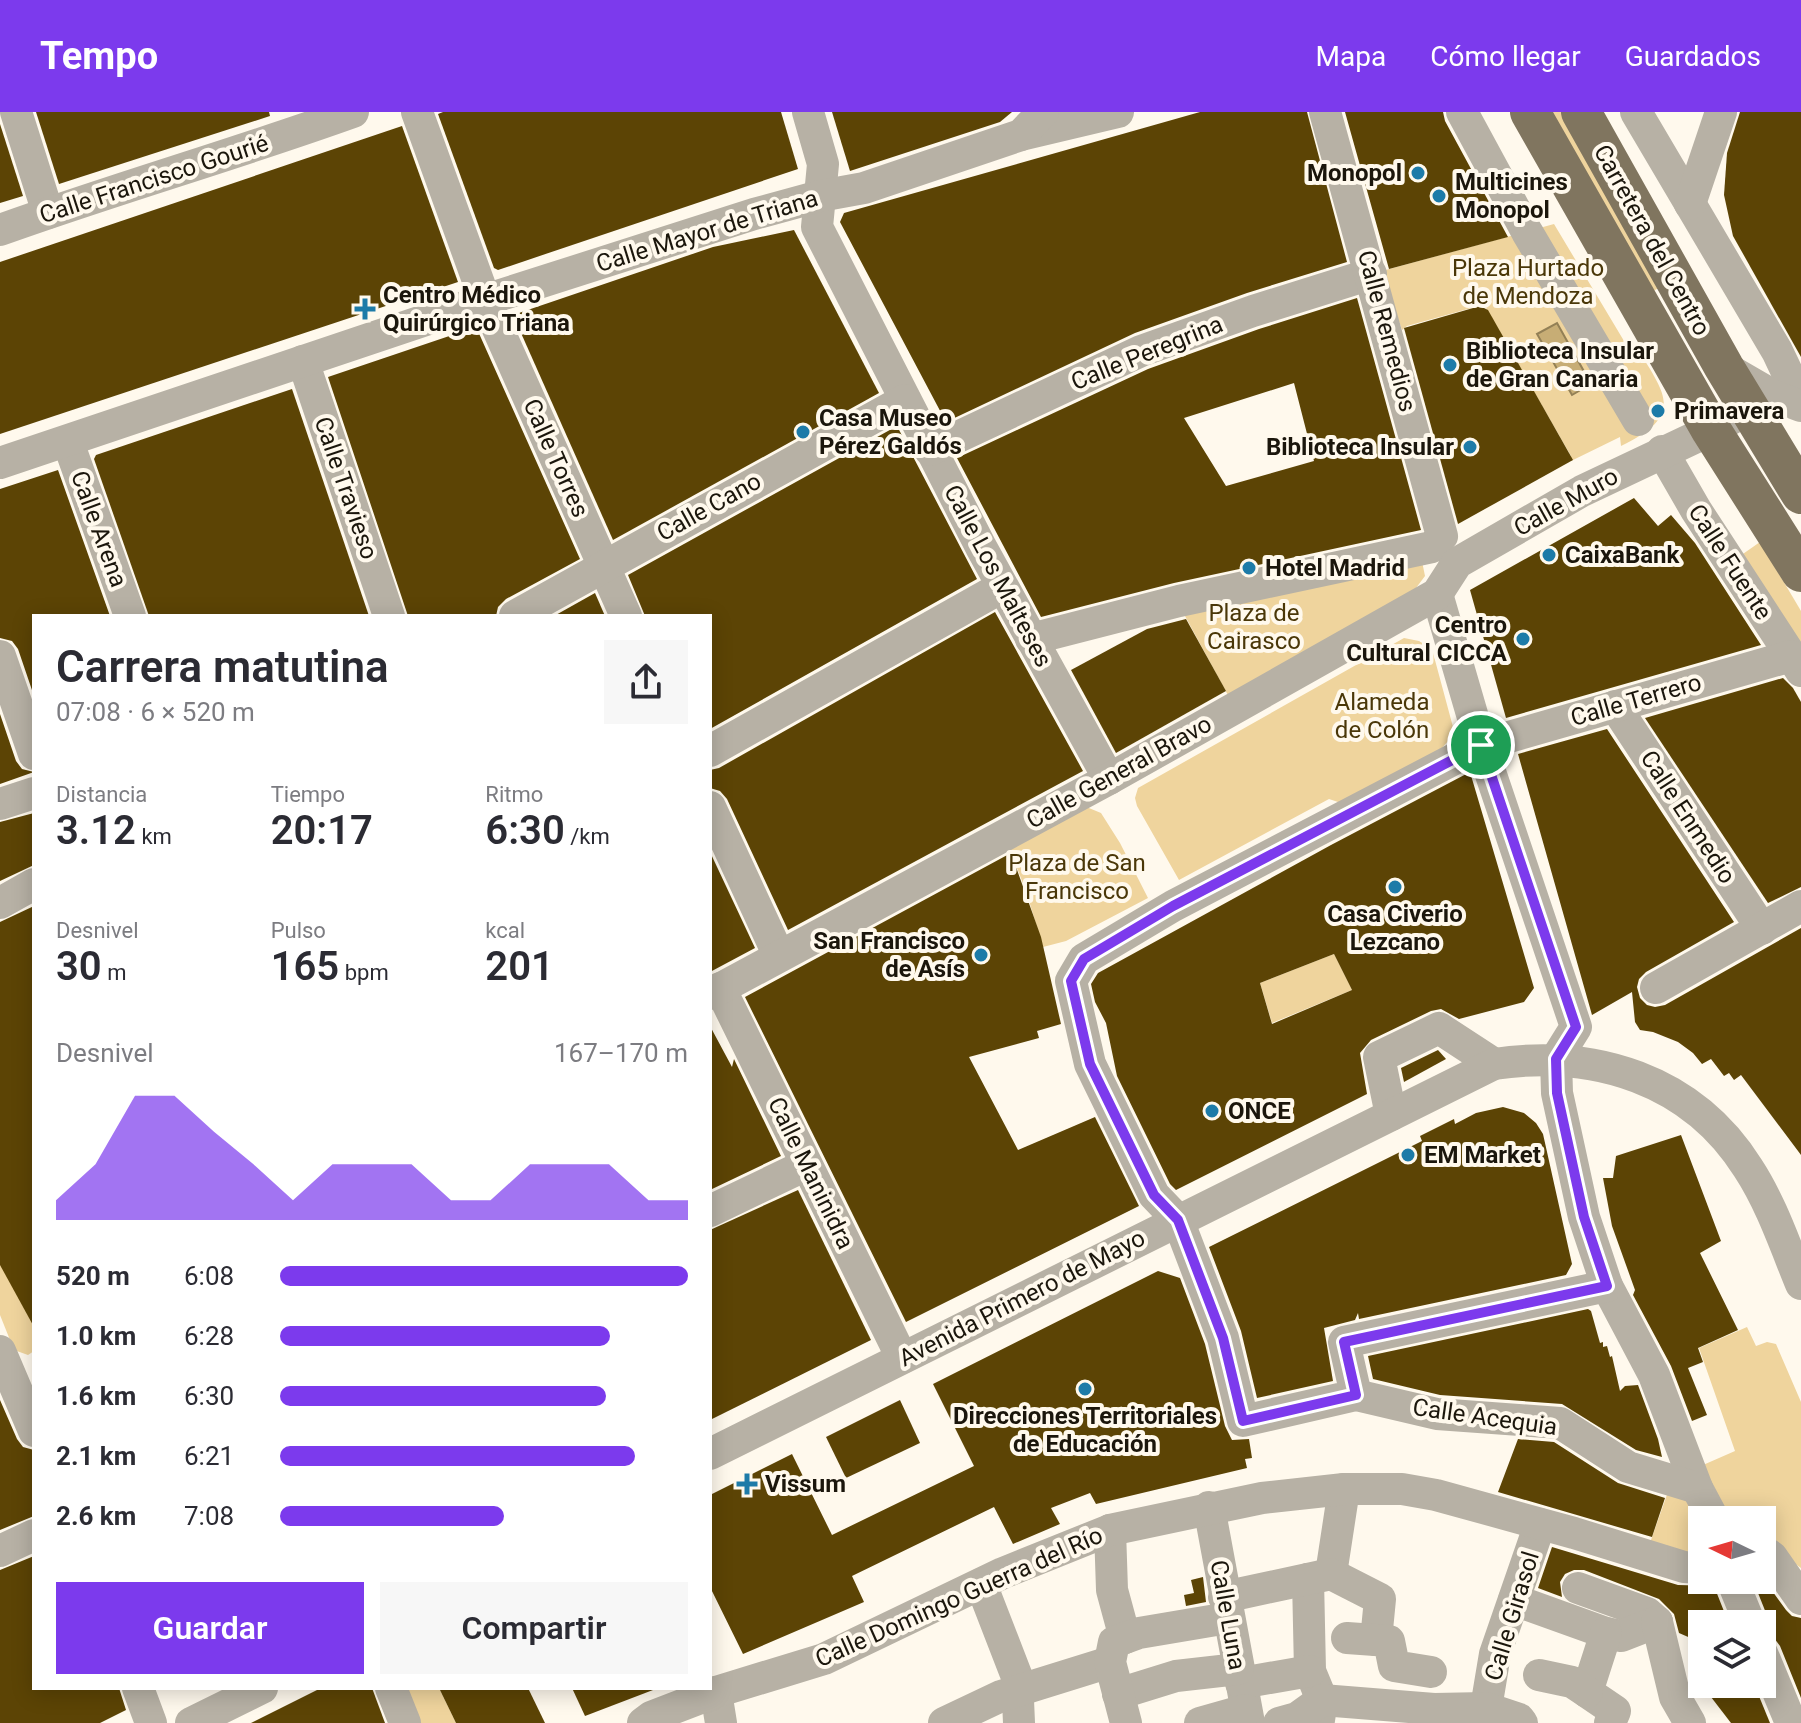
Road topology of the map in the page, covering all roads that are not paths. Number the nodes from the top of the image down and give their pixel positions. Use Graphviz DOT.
graph roads {
  1 [pos="16,112"];
  2 [pos="353,112"];
  3 [pos="417,112"];
  4 [pos="808,112"];
  5 [pos="1043,112"];
  6 [pos="1118,112"];
  7 [pos="1325,112"];
  8 [pos="1462,112"];
  9 [pos="1530,112"];
  10 [pos="1581,112"];
  11 [pos="1636,112"];
  12 [pos="1721,112"];
  13 [pos="1021,135"];
  14 [pos="820,196"];
  15 [pos="1690,204"];
  16 [pos="48,213"];
  17 [pos="0,230"];
  18 [pos="1371,274"];
  19 [pos="485,300"];
  20 [pos="303,361"];
  21 [pos="1784,397"];
  22 [pos="905,400"];
  23 [pos="1638,420"];
  24 [pos="1711,430"];
  25 [pos="68,442"];
  26 [pos="930,450"];
  27 [pos="1662,451"];
  28 [pos="0,463"];
  29 [pos="1801,494"];
  30 [pos="1444,549"];
  31 [pos="605,565"];
  32 [pos="1801,572"];
  33 [pos="1002,587"];
  34 [pos="1437,594"];
  35 [pos="129,614"];
  36 [pos="388,614"];
  37 [pos="519,614"];
  38 [pos="625,614"];
  39 [pos="1031,639"];
  40 [pos="0,656"];
  41 [pos="1796,663"];
  42 [pos="1615,706"];
  43 [pos="1481,745"];
  44 [pos="32,748"];
  45 [pos="712,750"];
  46 [pos="1109,779"];
  47 [pos="32,794"];
  48 [pos="0,804"];
  49 [pos="712,811"];
  50 [pos="32,885"];
  51 [pos="0,903"];
  52 [pos="1801,906"];
  53 [pos="1762,929"];
  54 [pos="779,956"];
  55 [pos="1656,988"];
  56 [pos="715,991"];
  57 [pos="1556,1059"];
  58 [pos="1494,1064"];
  59 [pos="1391,1115"];
  60 [pos="806,1165"];
  61 [pos="712,1210"];
  62 [pos="1178,1220"];
  63 [pos="1801,1284"];
  64 [pos="1607,1286"];
  65 [pos="902,1358"];
  66 [pos="11,1371"];
  67 [pos="1356,1395"];
  68 [pos="32,1426"];
  69 [pos="712,1453"];
  70 [pos="1697,1488"];
  71 [pos="1344,1489"];
  72 [pos="1707,1506"];
  73 [pos="1209,1507"];
  74 [pos="1540,1524"];
  75 [pos="1110,1530"];
  76 [pos="32,1536"];
  77 [pos="0,1551"];
  78 [pos="1634,1552"];
  79 [pos="1776,1563"];
  80 [pos="1688,1567"];
  81 [pos="1320,1576"];
  82 [pos="981,1584"];
  83 [pos="1578,1588"];
  84 [pos="1801,1599"];
  85 [pos="1514,1600"];
  86 [pos="1617,1603"];
  87 [pos="1226,1608"];
  88 [pos="1657,1622"];
  89 [pos="1606,1633"];
  90 [pos="1118,1650"];
  91 [pos="1431,1672"];
  92 [pos="1539,1675"];
  93 [pos="1776,1687"];
  94 [pos="139,1690"];
  95 [pos="231,1690"];
  96 [pos="258,1690"];
  97 [pos="392,1690"];
  98 [pos="1587,1692"];
  99 [pos="1244,1696"];
  100 [pos="1317,1698"];
  101 [pos="718,1707"];
  102 [pos="1019,1708"];
  103 [pos="1122,1708"];
  104 [pos="1486,1708"];
  105 [pos="1433,1716"];
  106 [pos="1615,1721"];
  107 [pos="151,1723"];
  108 [pos="164,1723"];
  109 [pos="191,1723"];
  110 [pos="405,1723"];
  111 [pos="643,1723"];
  112 [pos="944,1723"];
  113 [pos="1200,1723"];
  114 [pos="1279,1723"];
  115 [pos="1522,1723"];
  116 [pos="1690,1723"];
  117 [pos="1791,1723"];
  1 -- 16 [label="street"];
  2 -- 16 [label="street, Calle Francisco Gourié"];
  3 -- 19 [label="street, Calle Torres"];
  4 -- 14 [label="street, Calle Los Malteses"];
  5 -- 13 [label="street, Calle Mayor de Triana"];
  6 -- 13 [label="street"];
  7 -- 18 [label="street, Calle Remedios"];
  8 -- 23 [label="street"];
  9 -- 24 [label="main road, Carretera del Centro"];
  10 -- 21 [label="main road, Carretera del Centro"];
  11 -- 15 [label="street"];
  12 -- 15 [label="street"];
  13 -- 14 [label="street, Calle Mayor de Triana"];
  14 -- 19 [label="street, Calle Mayor de Triana"];
  14 -- 22 [label="street, Calle Los Malteses"];
  15 -- 21 [label="street"];
  16 -- 17 [label="street, Calle Francisco Gourié"];
  18 -- 26 [label="street, Calle Peregrina"];
  18 -- 30 [label="street, Calle Remedios"];
  19 -- 20 [label="street, Calle Mayor de Triana"];
  19 -- 31 [label="street, Calle Torres"];
  20 -- 25 [label="street, Calle Mayor de Triana"];
  20 -- 36 [label="street, Calle Travieso"];
  21 -- 24 [label="street, Calle Muro"];
  21 -- 29 [label="main road, Carretera del Centro"];
  22 -- 26 [label="street, Calle Los Malteses"];
  22 -- 31 [label="street, Calle Cano"];
  24 -- 27 [label="street, Calle Muro"];
  24 -- 32 [label="main road, Carretera del Centro"];
  25 -- 28 [label="street, Calle Mayor de Triana"];
  25 -- 35 [label="street, Calle Arena"];
  26 -- 33 [label="street, Calle Los Malteses"];
  27 -- 30 [label="street, Calle Muro"];
  27 -- 41 [label="street, Calle Fuente"];
  30 -- 34 [label="street, Calle Muro"];
  30 -- 39 [label="street"];
  31 -- 37 [label="street, Calle Cano"];
  31 -- 38 [label="street, Calle Torres"];
  33 -- 39 [label="street, Calle Los Malteses"];
  33 -- 45 [label="street"];
  34 -- 43 [label="street"];
  34 -- 46 [label="street, Calle General Bravo"];
  39 -- 46 [label="street, Calle Los Malteses"];
  40 -- 44 [label="street"];
  41 -- 42 [label="street, Calle Terrero"];
  42 -- 43 [label="street, Calle Terrero"];
  42 -- 53 [label="street, Calle Enmedio"];
  43 -- 57 [label="street"];
  43 -- 62 [label="street, Calle Terrero"];
  46 -- 54 [label="street, Calle General Bravo"];
  47 -- 48 [label="street"];
  49 -- 54 [label="street"];
  50 -- 51 [label="street"];
  52 -- 53 [label="street"];
  53 -- 55 [label="street"];
  54 -- 56 [label="street, Calle General Bravo"];
  56 -- 60 [label="street, Calle Maninidra"];
  57 -- 58 [label="street, Avenida Primero de Mayo"];
  57 -- 63 [label="street, Avenida Primero de Mayo"];
  57 -- 64 [label="street"];
  58 -- 59 [label="street, Avenida Primero de Mayo"];
  58 -- 59 [label="street"];
  59 -- 62 [label="street, Avenida Primero de Mayo"];
  60 -- 61 [label="street"];
  60 -- 65 [label="street, Calle Maninidra"];
  62 -- 65 [label="street, Avenida Primero de Mayo"];
  62 -- 67 [label="street"];
  64 -- 67 [label="street"];
  64 -- 70 [label="street"];
  65 -- 69 [label="street, Avenida Primero de Mayo"];
  66 -- 68 [label="street"];
  67 -- 70 [label="street, Calle Acequia"];
  70 -- 72 [label="street"];
  71 -- 73 [label="street, Calle Domingo Guerra del Río"];
  71 -- 74 [label="street, Calle Domingo Guerra del Río"];
  71 -- 81 [label="street"];
  73 -- 75 [label="street, Calle Domingo Guerra del Río"];
  73 -- 87 [label="street, Calle Luna"];
  74 -- 78 [label="street, Calle Domingo Guerra del Río"];
  74 -- 85 [label="street, Calle Girasol"];
  75 -- 82 [label="street, Calle Domingo Guerra del Río"];
  75 -- 90 [label="street"];
  76 -- 77 [label="street"];
  78 -- 80 [label="street, Calle Domingo Guerra del Río"];
  78 -- 86 [label="street"];
  79 -- 84 [label="street"];
  81 -- 87 [label="street"];
  81 -- 91 [label="street"];
  81 -- 100 [label="street"];
  82 -- 101 [label="street, Calle Domingo Guerra del Río"];
  82 -- 102 [label="street"];
  83 -- 86 [label="street"];
  85 -- 89 [label="street"];
  85 -- 104 [label="street, Calle Girasol"];
  86 -- 88 [label="street"];
  87 -- 90 [label="street"];
  87 -- 99 [label="street, Calle Luna"];
  88 -- 89 [label="street"];
  88 -- 116 [label="street"];
  89 -- 98 [label="street"];
  90 -- 102 [label="street"];
  90 -- 103 [label="street"];
  92 -- 98 [label="street"];
  93 -- 117 [label="street"];
  94 -- 107 [label="street"];
  95 -- 108 [label="street"];
  96 -- 109 [label="street"];
  97 -- 110 [label="street"];
  98 -- 106 [label="street"];
  99 -- 100 [label="street"];
  99 -- 103 [label="street"];
  99 -- 113 [label="street"];
  100 -- 105 [label="street"];
  100 -- 114 [label="street"];
  101 -- 111 [label="street, Calle Domingo Guerra del Río"];
  102 -- 112 [label="street"];
  104 -- 105 [label="street"];
  104 -- 115 [label="street"];
}
